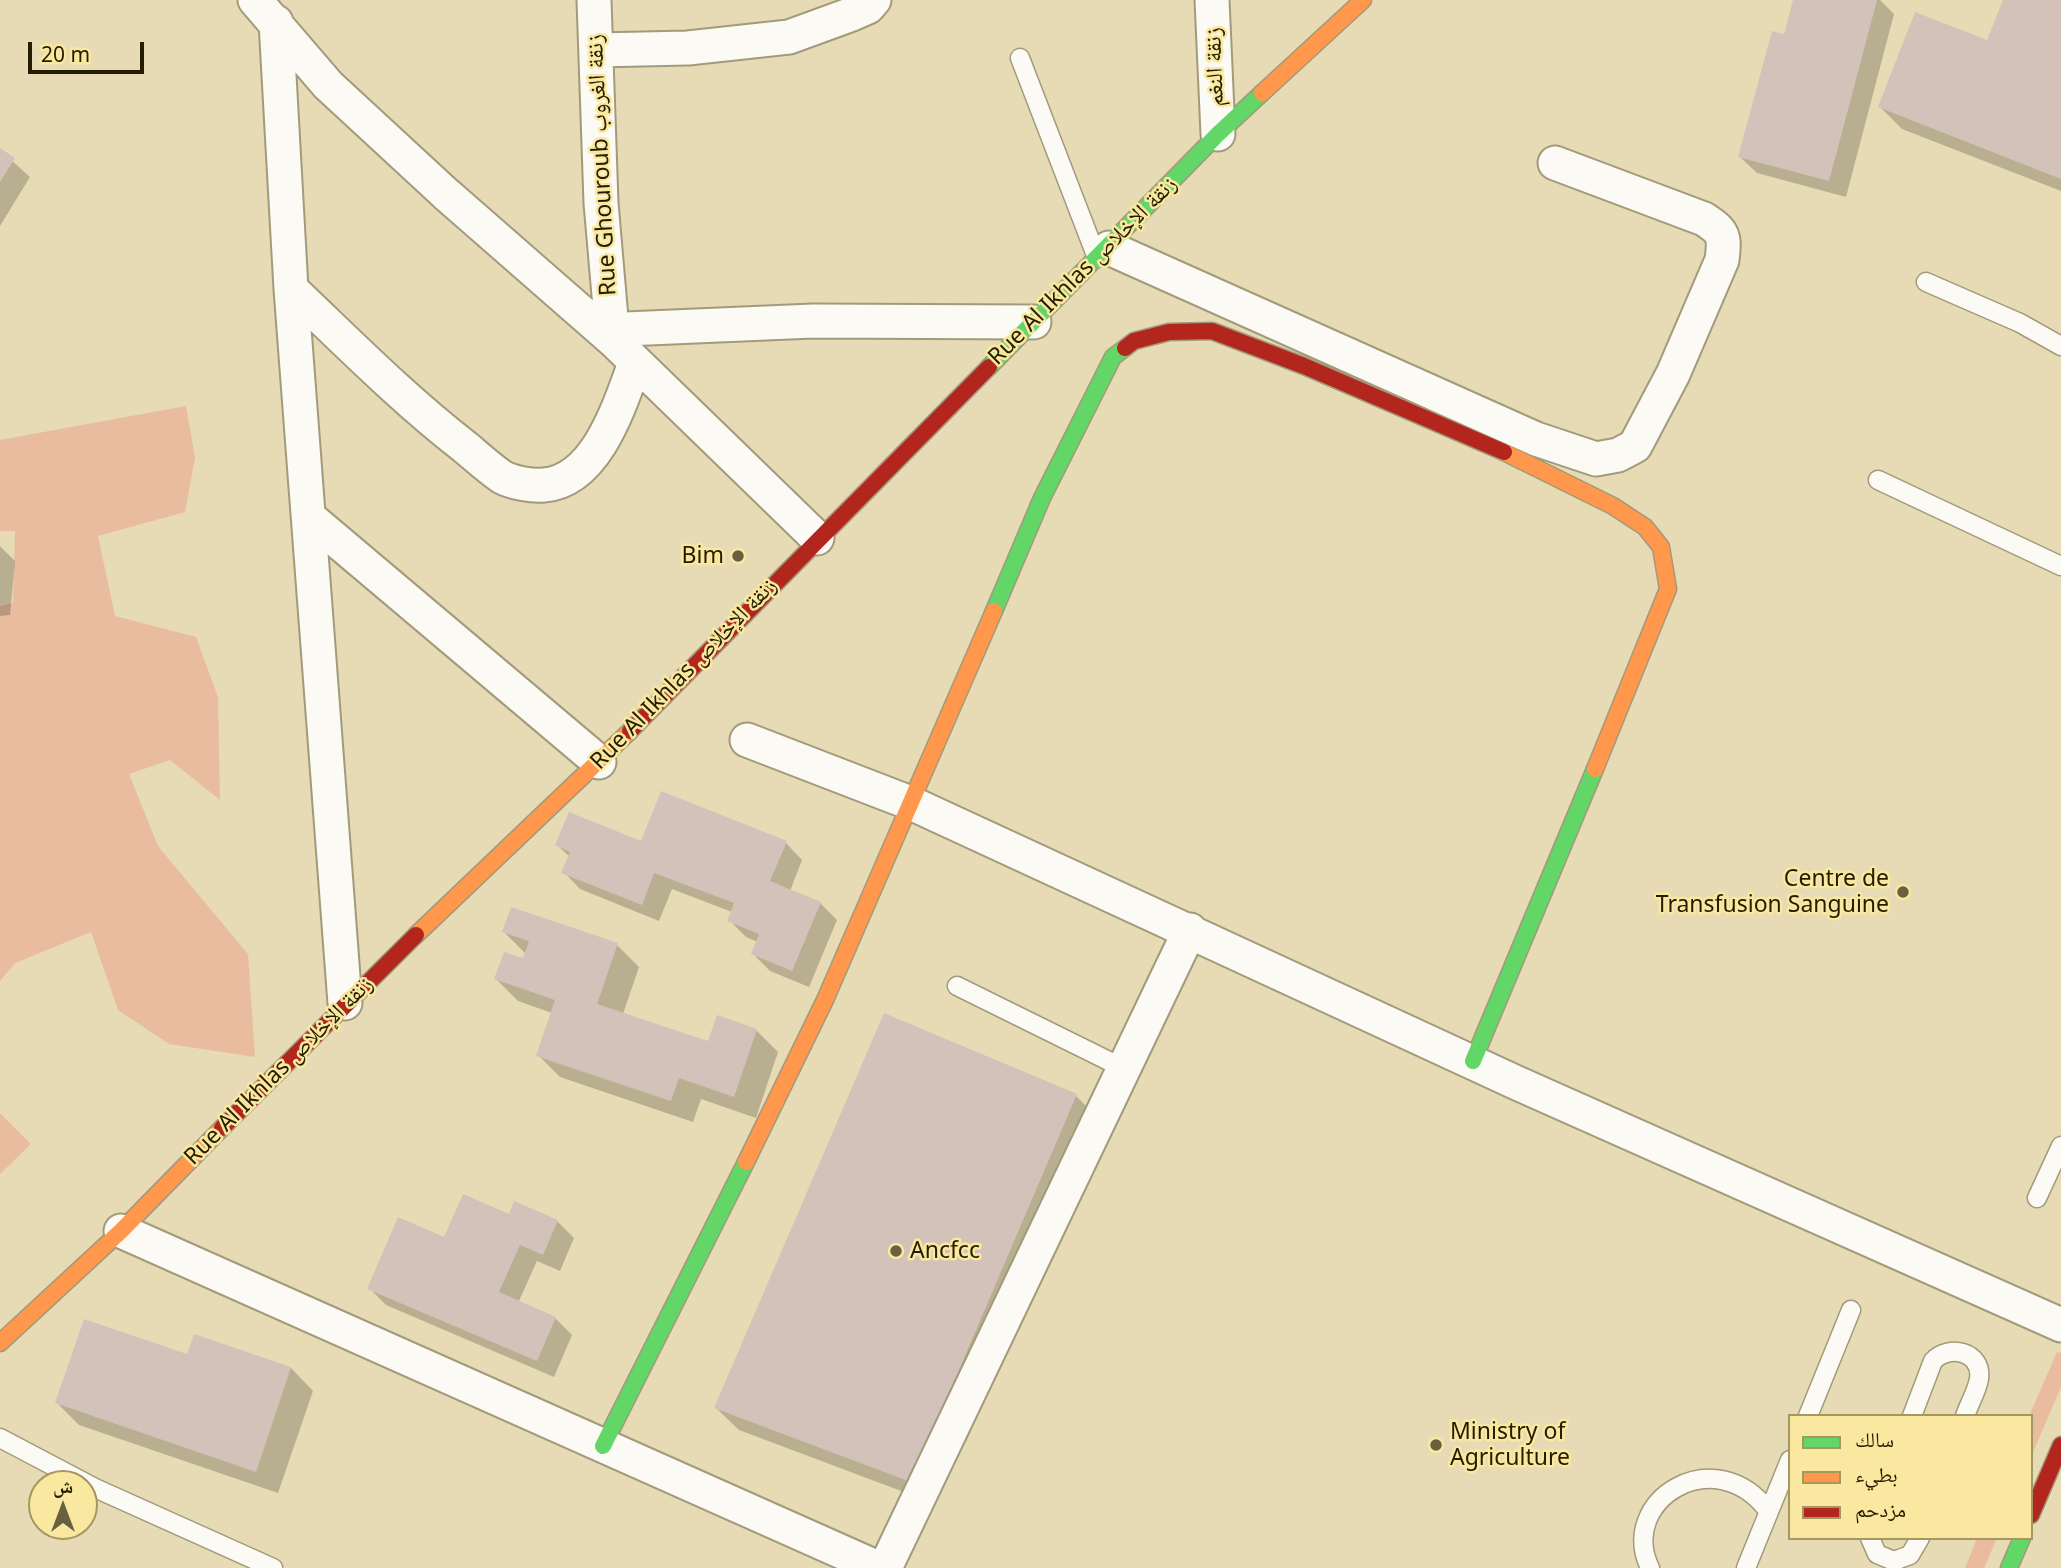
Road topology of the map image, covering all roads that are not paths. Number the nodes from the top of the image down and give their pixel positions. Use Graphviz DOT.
graph roads {
  1 [pos="594,0"];
  2 [pos="874,0"];
  3 [pos="1212,0"];
  4 [pos="1363,0"];
  5 [pos="265,11"];
  6 [pos="597,50"];
  7 [pos="1020,58"];
  8 [pos="1218,134"];
  9 [pos="1555,163"];
  10 [pos="1103,253"];
  11 [pos="1926,282"];
  12 [pos="292,289"];
  13 [pos="1034,322"];
  14 [pos="607,330"];
  15 [pos="2061,346"];
  16 [pos="635,363"];
  17 [pos="1878,480"];
  18 [pos="310,518"];
  19 [pos="817,538"];
  20 [pos="2061,566"];
  21 [pos="747,740"];
  22 [pos="599,762"];
  23 [pos="913,804"];
  24 [pos="1190,930"];
  25 [pos="957,986"];
  26 [pos="345,1003"];
  27 [pos="1473,1061"];
  28 [pos="1123,1068"];
  29 [pos="2061,1146"];
  30 [pos="2037,1198"];
  31 [pos="121,1231"];
  32 [pos="1852,1310"];
  33 [pos="2061,1325"];
  34 [pos="0,1343"];
  35 [pos="1809,1414"];
  36 [pos="1913,1414"];
  37 [pos="1966,1414"];
  38 [pos="1,1441"];
  39 [pos="2061,1445"];
  40 [pos="603,1446"];
  41 [pos="1788,1465"];
  42 [pos="2033,1510"];
  43 [pos="1769,1512"];
  44 [pos="1871,1540"];
  45 [pos="1919,1540"];
  46 [pos="2021,1540"];
  47 [pos="1892,1564"];
  48 [pos="1752,1566"];
  49 [pos="273,1568"];
  50 [pos="878,1568"];
  51 [pos="885,1568"];
  52 [pos="1650,1568"];
  53 [pos="2009,1568"];
  1 -- 6 [label="street, Rue Ghouroub زنقة الغروب"];
  2 -- 6 [label="street"];
  3 -- 8 [label="street, زنقة النغم"];
  4 -- 8 [label="street, Rue Al Ikhlas زنقة الإخلاص"];
  5 -- 12 [label="street"];
  5 -- 14 [label="street"];
  6 -- 14 [label="street, Rue Ghouroub زنقة الغروب"];
  7 -- 10 [label="lane"];
  8 -- 10 [label="street, Rue Al Ikhlas زنقة الإخلاص"];
  9 -- 10 [label="street"];
  10 -- 13 [label="street, Rue Al Ikhlas زنقة الإخلاص"];
  11 -- 15 [label="lane"];
  12 -- 16 [label="street"];
  12 -- 18 [label="street"];
  13 -- 14 [label="street"];
  13 -- 19 [label="street, Rue Al Ikhlas زنقة الإخلاص"];
  14 -- 16 [label="street"];
  16 -- 19 [label="street"];
  17 -- 20 [label="lane"];
  18 -- 22 [label="street"];
  18 -- 26 [label="street"];
  19 -- 22 [label="street, Rue Al Ikhlas زنقة الإخلاص"];
  21 -- 23 [label="street"];
  22 -- 26 [label="street, Rue Al Ikhlas زنقة الإخلاص"];
  23 -- 24 [label="street"];
  23 -- 27 [label="street"];
  23 -- 40 [label="street"];
  24 -- 27 [label="street"];
  24 -- 28 [label="street"];
  25 -- 28 [label="lane"];
  26 -- 31 [label="street, Rue Al Ikhlas زنقة الإخلاص"];
  27 -- 33 [label="street"];
  28 -- 51 [label="street"];
  29 -- 30 [label="lane"];
  31 -- 34 [label="street, Rue Al Ikhlas زنقة الإخلاص"];
  31 -- 40 [label="street"];
  32 -- 35 [label="lane"];
  36 -- 37 [label="lane"];
  38 -- 49 [label="lane"];
  39 -- 42 [label="street"];
  40 -- 50 [label="street"];
  41 -- 43 [label="lane"];
  43 -- 48 [label="lane"];
  43 -- 52 [label="lane"];
  44 -- 47 [label="lane"];
  45 -- 47 [label="lane"];
  46 -- 53 [label="street"];
}
